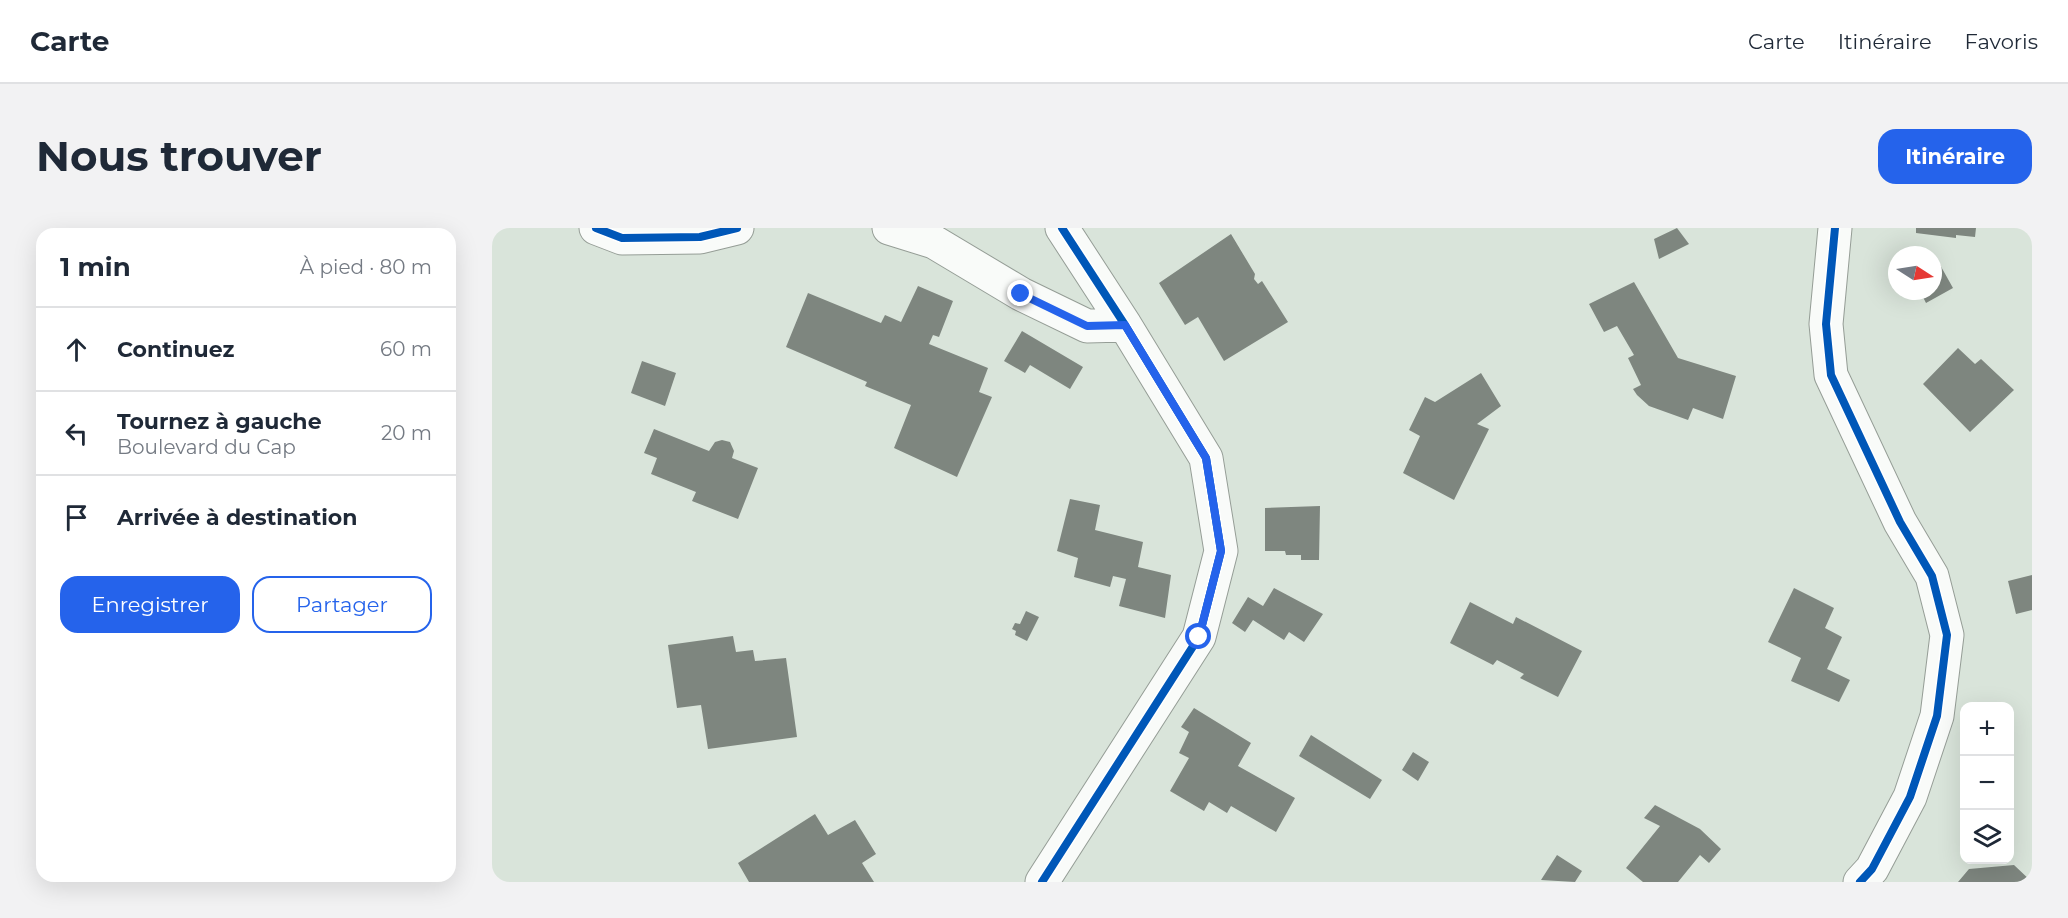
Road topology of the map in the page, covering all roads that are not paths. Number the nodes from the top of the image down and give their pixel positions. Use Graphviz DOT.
graph roads {
  1 [pos="596,228"];
  2 [pos="737,228"];
  3 [pos="889,228"];
  4 [pos="1062,228"];
  5 [pos="1835,228"];
  6 [pos="1125,325"];
  7 [pos="1042,882"];
  8 [pos="1860,882"];
  1 -- 2 [label="street"];
  3 -- 6 [label="street"];
  4 -- 6 [label="street"];
  5 -- 8 [label="street"];
  6 -- 7 [label="street"];
}
